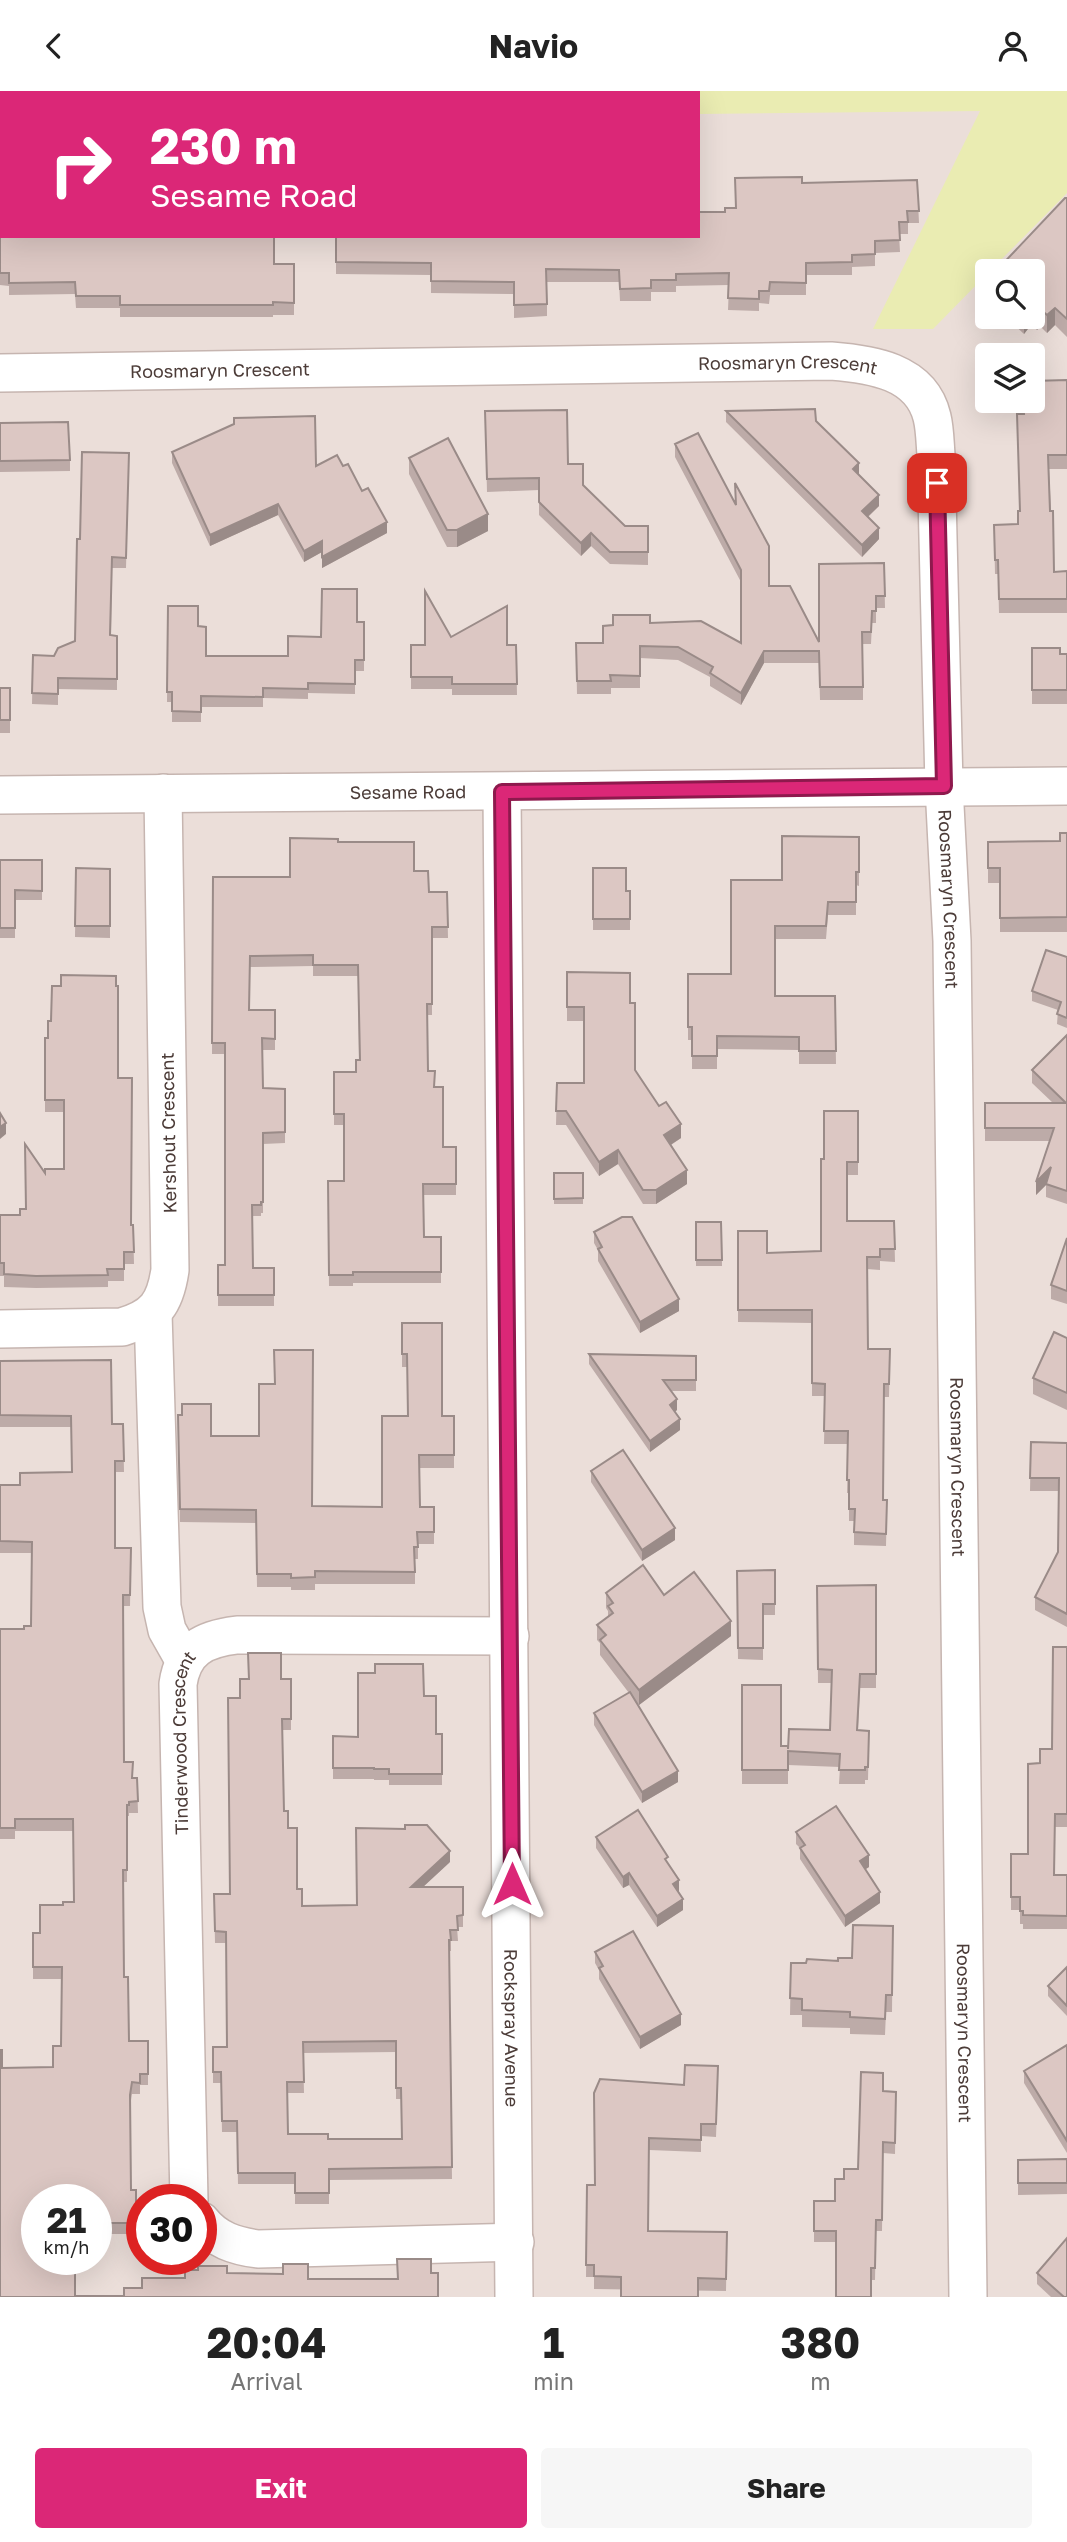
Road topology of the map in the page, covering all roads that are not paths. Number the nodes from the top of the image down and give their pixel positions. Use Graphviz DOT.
graph roads {
  1 [pos="0,373"];
  2 [pos="944,786"];
  3 [pos="1067,786"];
  4 [pos="502,792"];
  5 [pos="163,793"];
  6 [pos="0,795"];
  7 [pos="153,1313"];
  8 [pos="0,1329"];
  9 [pos="510,1636"];
  10 [pos="184,1660"];
  11 [pos="187,2184"];
  12 [pos="217,2236"];
  13 [pos="515,2242"];
  14 [pos="514,2297"];
  15 [pos="968,2297"];
  1 -- 2 [label="street, Roosmaryn Crescent"];
  2 -- 3 [label="street, Sesame Road"];
  2 -- 4 [label="street, Sesame Road"];
  2 -- 15 [label="street, Roosmaryn Crescent"];
  4 -- 5 [label="street, Sesame Road"];
  4 -- 9 [label="street, Rockspray Avenue"];
  5 -- 6 [label="street, Sesame Road"];
  5 -- 7 [label="street, Kershout Crescent"];
  7 -- 8 [label="street"];
  7 -- 10 [label="street"];
  9 -- 10 [label="street, Tinderwood Crescent"];
  9 -- 13 [label="street, Rockspray Avenue"];
  10 -- 11 [label="street, Tinderwood Crescent"];
  12 -- 13 [label="street"];
  13 -- 14 [label="street, Rockspray Avenue"];
}
